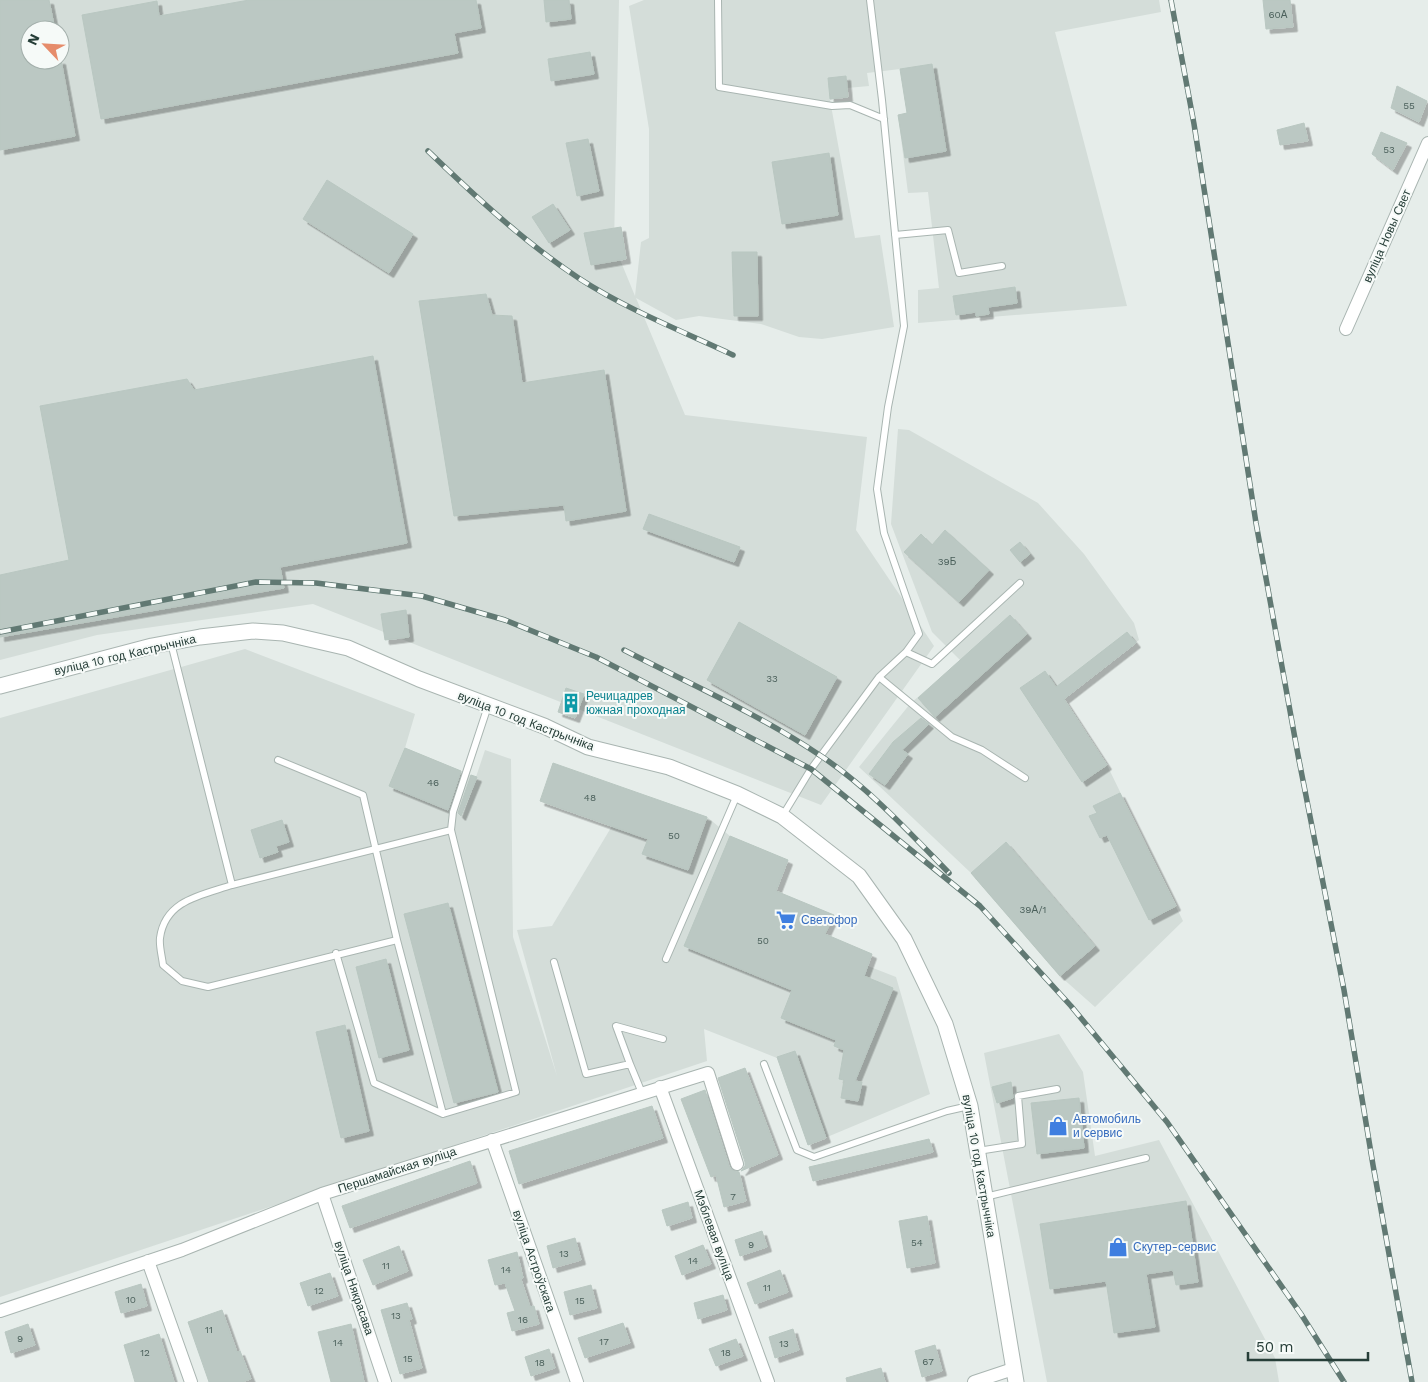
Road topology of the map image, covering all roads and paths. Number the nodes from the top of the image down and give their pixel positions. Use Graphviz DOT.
graph roads {
  1 [pos="718,0"];
  2 [pos="870,0"];
  3 [pos="884,120"];
  4 [pos="1428,143"];
  5 [pos="896,234"];
  6 [pos="1002,266"];
  7 [pos="1346,329"];
  8 [pos="1020,583"];
  9 [pos="172,643"];
  10 [pos="906,652"];
  11 [pos="880,676"];
  12 [pos="0,686"];
  13 [pos="488,706"];
  14 [pos="278,760"];
  15 [pos="1025,778"];
  16 [pos="737,794"];
  17 [pos="782,816"];
  18 [pos="451,830"];
  19 [pos="374,849"];
  20 [pos="232,885"];
  21 [pos="398,940"];
  22 [pos="336,953"];
  23 [pos="666,959"];
  24 [pos="554,962"];
  25 [pos="663,1039"];
  26 [pos="630,1064"];
  27 [pos="764,1064"];
  28 [pos="660,1087"];
  29 [pos="1057,1089"];
  30 [pos="642,1093"];
  31 [pos="970,1106"];
  32 [pos="443,1114"];
  33 [pos="492,1140"];
  34 [pos="978,1151"];
  35 [pos="1146,1158"];
  36 [pos="737,1164"];
  37 [pos="322,1194"];
  38 [pos="985,1197"];
  39 [pos="148,1261"];
  40 [pos="0,1311"];
  41 [pos="1015,1376"];
  42 [pos="191,1382"];
  43 [pos="385,1382"];
  44 [pos="577,1382"];
  45 [pos="768,1382"];
  46 [pos="974,1382"];
  1 -- 3 [label="lane"];
  2 -- 3 [label="lane"];
  3 -- 5 [label="lane"];
  4 -- 7 [label="street, вуліца Новы Свет"];
  5 -- 6 [label="lane"];
  5 -- 10 [label="lane"];
  8 -- 10 [label="lane"];
  9 -- 12 [label="street, вуліца 10 год Кастрычніка"];
  9 -- 13 [label="street, вуліца 10 год Кастрычніка"];
  9 -- 20 [label="lane"];
  10 -- 11 [label="lane"];
  11 -- 15 [label="lane"];
  11 -- 17 [label="lane"];
  13 -- 16 [label="street, вуліца 10 год Кастрычніка"];
  13 -- 18 [label="lane"];
  14 -- 19 [label="lane"];
  16 -- 17 [label="street, вуліца 10 год Кастрычніка"];
  16 -- 23 [label="lane"];
  17 -- 31 [label="street, вуліца 10 год Кастрычніка"];
  18 -- 19 [label="lane"];
  18 -- 32 [label="lane"];
  19 -- 20 [label="lane"];
  19 -- 21 [label="lane"];
  20 -- 22 [label="lane"];
  21 -- 22 [label="lane"];
  21 -- 32 [label="lane"];
  22 -- 32 [label="lane"];
  24 -- 26 [label="lane"];
  25 -- 26 [label="lane"];
  26 -- 30 [label="lane"];
  27 -- 31 [label="lane"];
  28 -- 30 [label="street, Першамайская вуліца"];
  28 -- 36 [label="street, Першамайская вуліца"];
  28 -- 45 [label="street, Мэблевая вуліца"];
  29 -- 34 [label="lane"];
  30 -- 33 [label="street, Першамайская вуліца"];
  31 -- 34 [label="street, вуліца 10 год Кастрычніка"];
  33 -- 37 [label="street, Першамайская вуліца"];
  33 -- 44 [label="street, вуліца Астроўскага"];
  34 -- 38 [label="street, вуліца 10 год Кастрычніка"];
  35 -- 38 [label="lane"];
  37 -- 39 [label="street, Першамайская вуліца"];
  37 -- 43 [label="street, вуліца Някрасава"];
  38 -- 41 [label="street, вуліца 10 год Кастрычніка"];
  39 -- 40 [label="street, Першамайская вуліца"];
  39 -- 42 [label="street"];
  41 -- 46 [label="street"];
}
